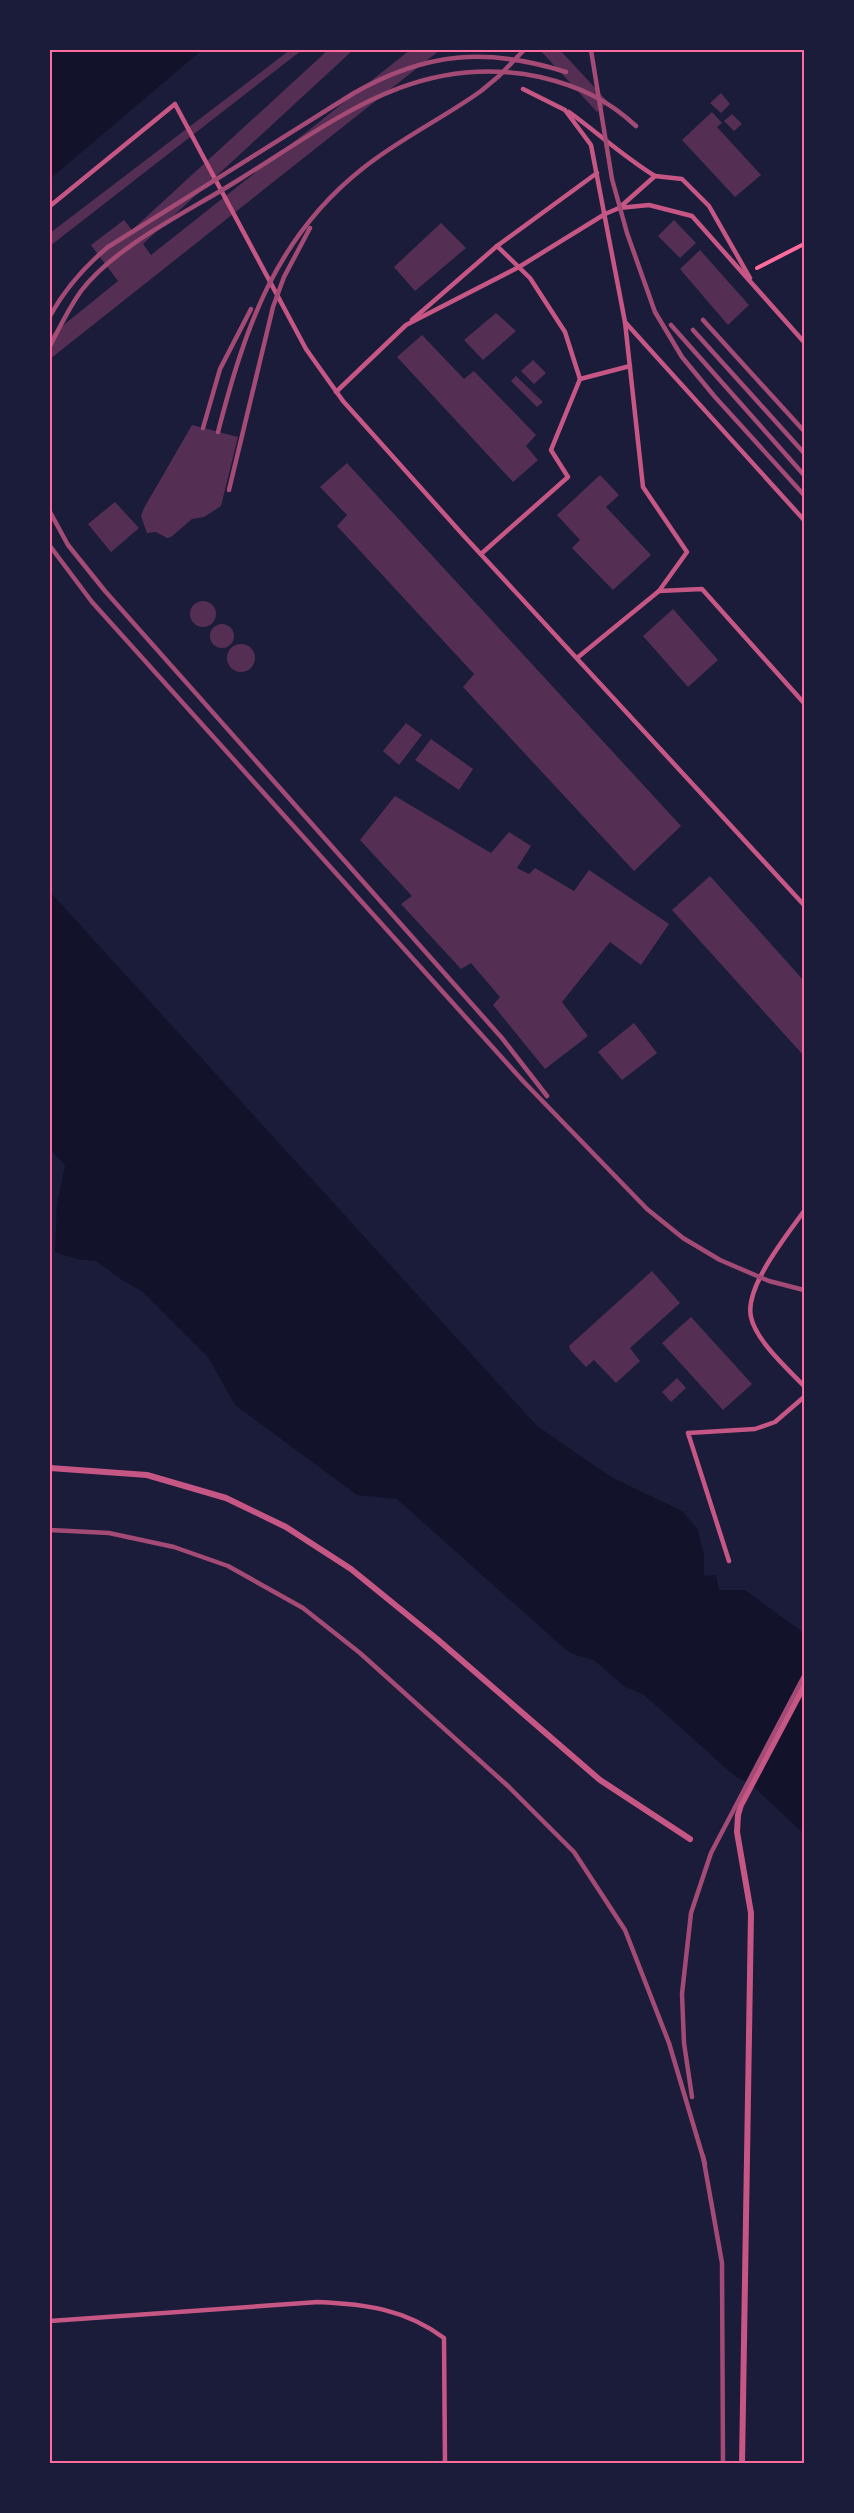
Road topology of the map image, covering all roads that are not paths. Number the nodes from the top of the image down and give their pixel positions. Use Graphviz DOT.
graph roads {
  1 [pos="523,89"];
  2 [pos="565,110"];
  3 [pos="597,173"];
  4 [pos="655,176"];
  5 [pos="50,206"];
  6 [pos="620,208"];
  7 [pos="605,214"];
  8 [pos="497,246"];
  9 [pos="519,267"];
  10 [pos="756,288"];
  11 [pos="625,322"];
  12 [pos="405,325"];
  13 [pos="804,342"];
  14 [pos="630,366"];
  15 [pos="580,379"];
  16 [pos="336,392"];
  17 [pos="804,520"];
  18 [pos="481,554"];
  19 [pos="659,591"];
  20 [pos="577,658"];
  21 [pos="804,703"];
  22 [pos="804,905"];
  23 [pos="804,1211"];
  24 [pos="804,1386"];
  25 [pos="804,1397"];
  26 [pos="50,1468"];
  27 [pos="729,1562"];
  28 [pos="804,1686"];
  29 [pos="690,1839"];
  30 [pos="50,2321"];
  31 [pos="445,2463"];
  32 [pos="742,2463"];
  1 -- 2 [label="lane"];
  2 -- 3 [label="lane"];
  2 -- 4 [label="lane"];
  3 -- 7 [label="lane"];
  3 -- 8 [label="lane"];
  4 -- 6 [label="lane"];
  4 -- 10 [label="lane"];
  5 -- 16 [label="lane"];
  6 -- 7 [label="lane"];
  6 -- 10 [label="lane"];
  7 -- 9 [label="lane"];
  7 -- 11 [label="lane"];
  8 -- 9 [label="lane"];
  8 -- 12 [label="lane"];
  9 -- 12 [label="lane"];
  9 -- 15 [label="lane"];
  10 -- 13 [label="lane"];
  11 -- 14 [label="lane"];
  11 -- 17 [label="lane"];
  12 -- 16 [label="lane"];
  14 -- 15 [label="lane"];
  14 -- 19 [label="lane"];
  15 -- 18 [label="lane"];
  16 -- 18 [label="lane"];
  18 -- 20 [label="lane"];
  19 -- 20 [label="lane"];
  19 -- 21 [label="lane"];
  20 -- 22 [label="lane"];
  23 -- 24 [label="lane"];
  25 -- 27 [label="lane"];
  26 -- 29 [label="street"];
  28 -- 32 [label="street"];
  30 -- 31 [label="lane"];
}
